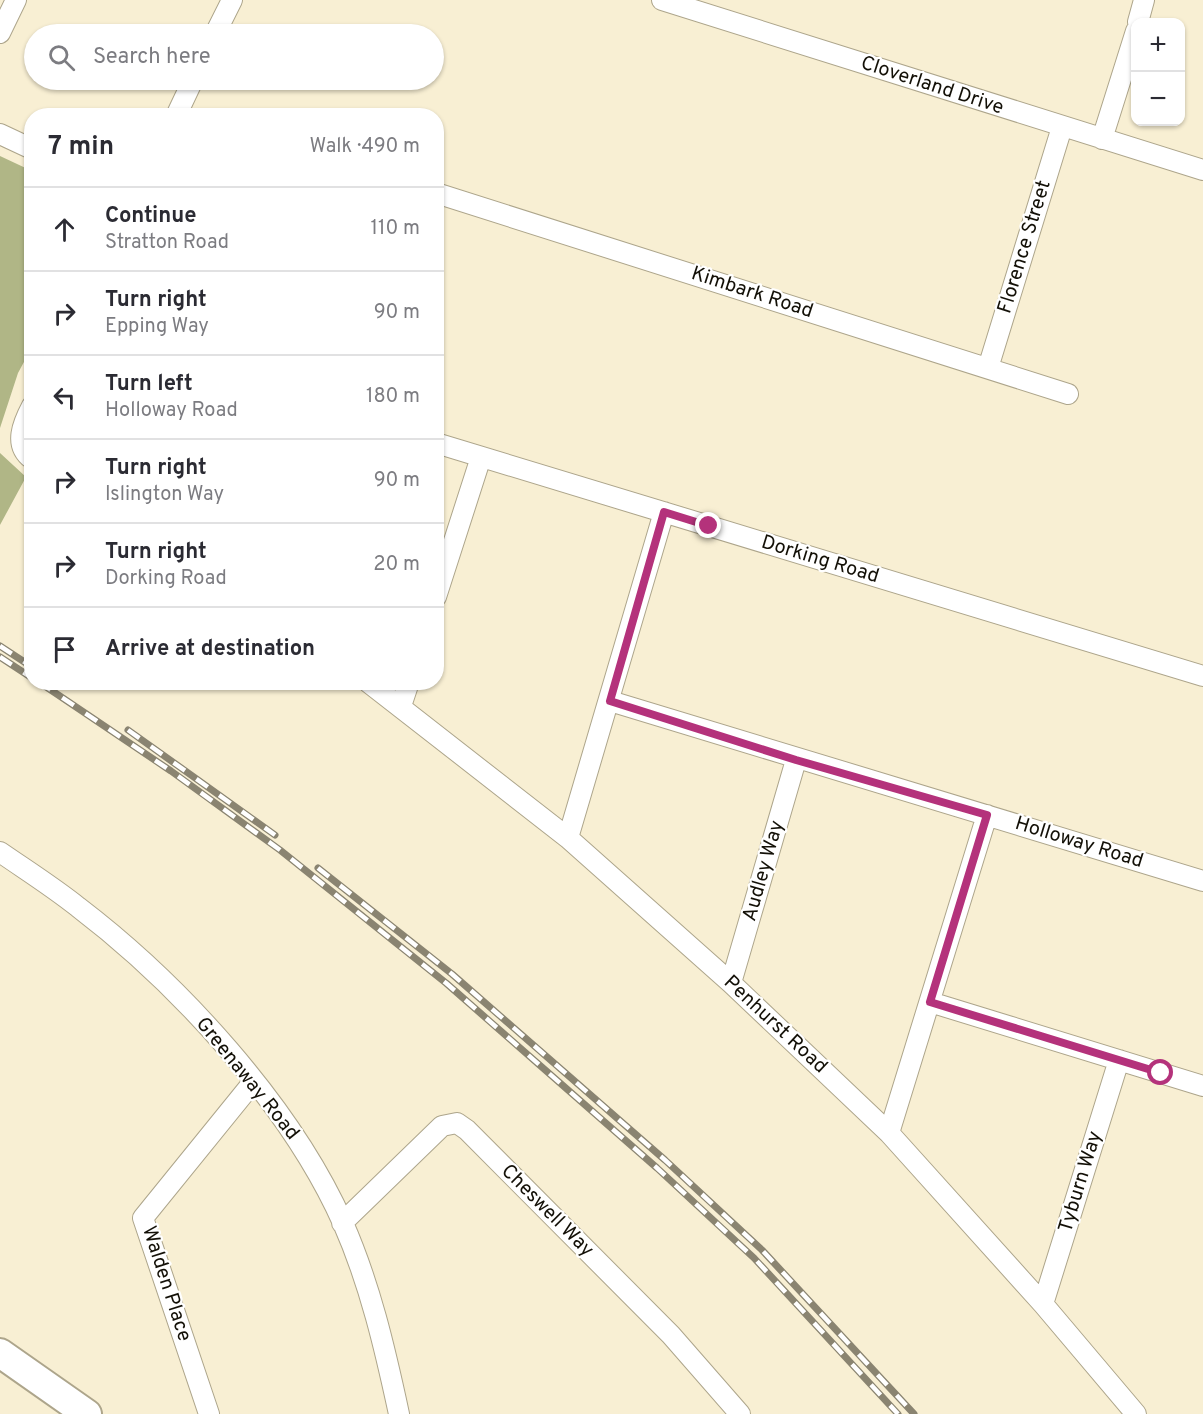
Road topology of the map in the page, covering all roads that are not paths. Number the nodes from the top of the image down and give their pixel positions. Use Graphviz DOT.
graph roads {
  1 [pos="16,0"];
  2 [pos="232,0"];
  3 [pos="662,0"];
  4 [pos="1144,0"];
  5 [pos="1139,18"];
  6 [pos="220,24"];
  7 [pos="0,33"];
  8 [pos="1131,47"];
  9 [pos="190,90"];
  10 [pos="185,108"];
  11 [pos="1062,126"];
  12 [pos="0,134"];
  13 [pos="1102,139"];
  14 [pos="24,145"];
  15 [pos="1203,170"];
  16 [pos="444,196"];
  17 [pos="988,368"];
  18 [pos="1068,394"];
  19 [pos="444,445"];
  20 [pos="482,457"];
  21 [pos="664,512"];
  22 [pos="444,573"];
  23 [pos="1203,676"];
  24 [pos="379,690"];
  25 [pos="406,690"];
  26 [pos="610,701"];
  27 [pos="401,706"];
  28 [pos="796,760"];
  29 [pos="987,815"];
  30 [pos="568,838"];
  31 [pos="0,852"];
  32 [pos="1203,881"];
  33 [pos="731,983"];
  34 [pos="930,1002"];
  35 [pos="1119,1060"];
  36 [pos="254,1081"];
  37 [pos="1203,1086"];
  38 [pos="889,1133"];
  39 [pos="342,1223"];
  40 [pos="1043,1304"];
  41 [pos="0,1353"];
  42 [pos="0,1371"];
  43 [pos="53,1414"];
  44 [pos="87,1414"];
  45 [pos="209,1414"];
  46 [pos="399,1414"];
  47 [pos="740,1414"];
  48 [pos="1136,1414"];
  1 -- 7 [label="street"];
  2 -- 6 [label="street"];
  3 -- 11 [label="street, Cloverland Drive"];
  4 -- 5 [label="street"];
  8 -- 13 [label="street"];
  9 -- 10 [label="street"];
  11 -- 13 [label="street, Cloverland Drive"];
  11 -- 17 [label="street, Florence Street"];
  12 -- 14 [label="street"];
  13 -- 15 [label="street, Cloverland Drive"];
  16 -- 17 [label="street, Kimbark Road"];
  17 -- 18 [label="street, Kimbark Road"];
  19 -- 20 [label="street, Dorking Road"];
  20 -- 21 [label="street, Dorking Road"];
  20 -- 22 [label="street"];
  21 -- 23 [label="street, Dorking Road"];
  21 -- 26 [label="street"];
  24 -- 27 [label="street, Penhurst Road"];
  25 -- 27 [label="street"];
  26 -- 28 [label="street, Holloway Road"];
  26 -- 30 [label="street"];
  27 -- 30 [label="street, Penhurst Road"];
  28 -- 29 [label="street, Holloway Road"];
  28 -- 33 [label="street, Audley Way"];
  29 -- 32 [label="street, Holloway Road"];
  29 -- 34 [label="street"];
  30 -- 33 [label="street, Penhurst Road"];
  31 -- 36 [label="street, Greenaway Road"];
  33 -- 38 [label="street, Penhurst Road"];
  34 -- 35 [label="street"];
  34 -- 38 [label="street"];
  35 -- 37 [label="street"];
  35 -- 40 [label="street, Tyburn Way"];
  36 -- 39 [label="street, Greenaway Road"];
  36 -- 45 [label="street, Walden Place"];
  38 -- 40 [label="street, Penhurst Road"];
  39 -- 46 [label="street, Greenaway Road"];
  39 -- 47 [label="street, Cheswell Way"];
  40 -- 48 [label="street, Penhurst Road"];
  41 -- 44 [label="highway"];
  42 -- 43 [label="highway"];
}
